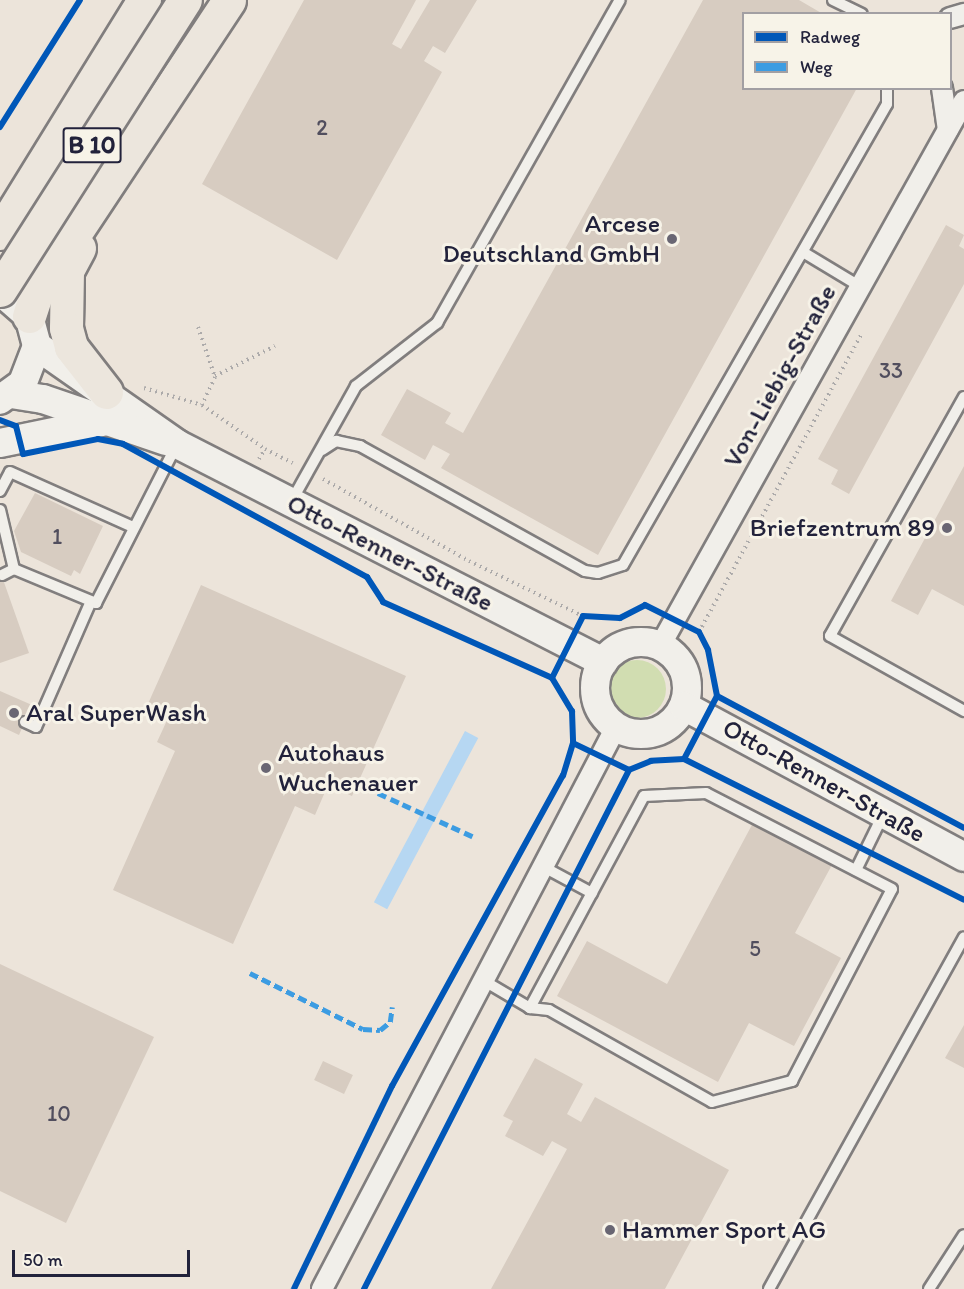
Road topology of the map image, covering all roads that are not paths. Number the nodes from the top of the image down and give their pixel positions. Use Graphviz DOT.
graph roads {
  1 [pos="144,0"];
  2 [pos="185,0"];
  3 [pos="229,0"];
  4 [pos="620,0"];
  5 [pos="832,0"];
  6 [pos="858,12"];
  7 [pos="887,90"];
  8 [pos="943,90"];
  9 [pos="958,118"];
  10 [pos="41,165"];
  11 [pos="108,190"];
  12 [pos="0,199"];
  13 [pos="0,232"];
  14 [pos="803,252"];
  15 [pos="861,287"];
  16 [pos="0,290"];
  17 [pos="33,331"];
  18 [pos="6,397"];
  19 [pos="964,397"];
  20 [pos="104,407"];
  21 [pos="0,442"];
  22 [pos="177,444"];
  23 [pos="322,450"];
  24 [pos="0,490"];
  25 [pos="290,502"];
  26 [pos="0,510"];
  27 [pos="133,527"];
  28 [pos="14,569"];
  29 [pos="2,575"];
  30 [pos="91,601"];
  31 [pos="660,646"];
  32 [pos="603,662"];
  33 [pos="684,706"];
  34 [pos="964,711"];
  35 [pos="25,722"];
  36 [pos="616,728"];
  37 [pos="883,814"];
  38 [pos="964,857"];
  39 [pos="540,865"];
  40 [pos="856,870"];
  41 [pos="592,893"];
  42 [pos="964,937"];
  43 [pos="481,979"];
  44 [pos="530,1008"];
  45 [pos="964,1235"];
  46 [pos="322,1289"];
  47 [pos="769,1289"];
  48 [pos="929,1289"];
  1 -- 10 [label="highway"];
  2 -- 16 [label="highway, B 10, bridge"];
  3 -- 11 [label="highway, B 10"];
  4 -- 23 [label="lane"];
  5 -- 6 [label="lane"];
  7 -- 14 [label="lane"];
  8 -- 9 [label="street, Von-Liebig-Straße"];
  9 -- 15 [label="street, Von-Liebig-Straße"];
  10 -- 12 [label="highway"];
  10 -- 13 [label="highway"];
  11 -- 17 [label="highway, B 10"];
  11 -- 20 [label="highway, B 10"];
  14 -- 15 [label="lane"];
  14 -- 23 [label="lane"];
  15 -- 31 [label="street, Von-Liebig-Straße"];
  16 -- 17 [label="street, Otto-Renner-Straße"];
  17 -- 18 [label="street"];
  17 -- 20 [label="street, Otto-Renner-Straße"];
  18 -- 20 [label="street, Otto-Renner-Straße"];
  19 -- 34 [label="lane"];
  20 -- 21 [label="street"];
  20 -- 22 [label="street, Otto-Renner-Straße"];
  22 -- 25 [label="street, Otto-Renner-Straße"];
  22 -- 27 [label="lane"];
  23 -- 25 [label="lane"];
  24 -- 27 [label="lane"];
  25 -- 32 [label="street, Otto-Renner-Straße"];
  26 -- 28 [label="lane"];
  27 -- 30 [label="lane"];
  28 -- 29 [label="lane"];
  28 -- 30 [label="lane"];
  30 -- 35 [label="lane"];
  31 -- 32 [label="street"];
  31 -- 33 [label="street"];
  32 -- 36 [label="street"];
  33 -- 36 [label="street"];
  33 -- 37 [label="street, Otto-Renner-Straße"];
  36 -- 39 [label="street"];
  37 -- 38 [label="street, Otto-Renner-Straße"];
  37 -- 40 [label="lane"];
  39 -- 41 [label="lane"];
  39 -- 43 [label="street"];
  40 -- 41 [label="lane"];
  40 -- 44 [label="lane"];
  41 -- 44 [label="lane"];
  42 -- 47 [label="lane"];
  43 -- 44 [label="lane"];
  43 -- 46 [label="street"];
  45 -- 48 [label="lane"];
}
